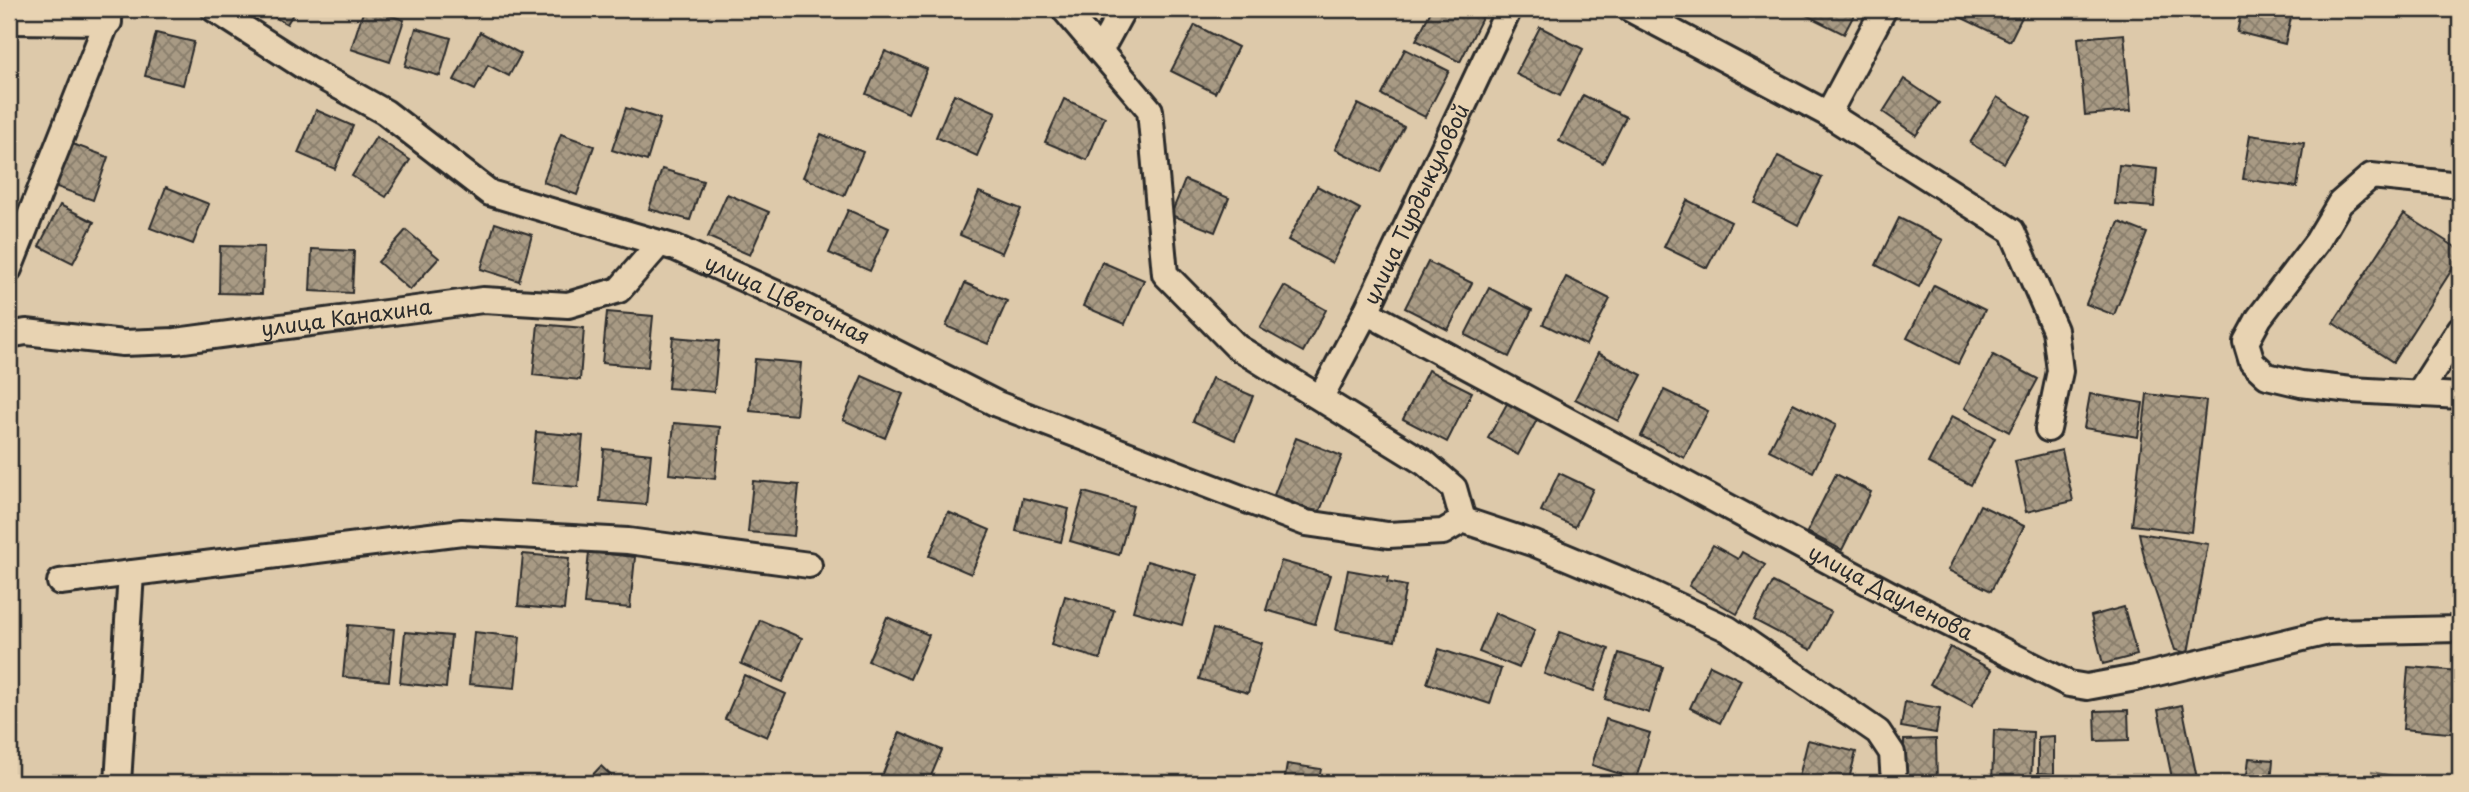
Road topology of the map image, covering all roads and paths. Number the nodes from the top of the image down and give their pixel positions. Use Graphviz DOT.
graph roads {
  1 [pos="214,9"];
  2 [pos="1064,9"];
  3 [pos="1123,9"];
  4 [pos="1509,9"];
  5 [pos="1630,9"];
  6 [pos="1884,9"];
  7 [pos="111,16"];
  8 [pos="9,21"];
  9 [pos="1100,51"];
  10 [pos="1828,114"];
  11 [pos="2460,185"];
  12 [pos="660,243"];
  13 [pos="9,269"];
  14 [pos="1366,312"];
  15 [pos="2460,329"];
  16 [pos="9,335"];
  17 [pos="2419,393"];
  18 [pos="2460,396"];
  19 [pos="1321,397"];
  20 [pos="2048,429"];
  21 [pos="1463,520"];
  22 [pos="809,565"];
  23 [pos="131,573"];
  24 [pos="60,582"];
  25 [pos="2458,629"];
  26 [pos="118,783"];
  27 [pos="1895,783"];
  1 -- 12 [label="street, улица Цветочная"];
  2 -- 9 [label="street"];
  3 -- 9 [label="street"];
  4 -- 14 [label="street, улица Турдыкуловой"];
  5 -- 10 [label="street"];
  6 -- 10 [label="street"];
  7 -- 8 [label="street"];
  7 -- 13 [label="street"];
  9 -- 19 [label="street"];
  10 -- 20 [label="street"];
  11 -- 17 [label="street"];
  12 -- 16 [label="street, улица Канахина"];
  12 -- 21 [label="street, улица Цветочная"];
  14 -- 19 [label="street, улица Турдыкуловой"];
  14 -- 25 [label="street, улица Дауленова"];
  15 -- 17 [label="street"];
  17 -- 18 [label="street"];
  19 -- 21 [label="street"];
  21 -- 27 [label="street"];
  22 -- 23 [label="street"];
  23 -- 24 [label="street"];
  23 -- 26 [label="street"];
}
